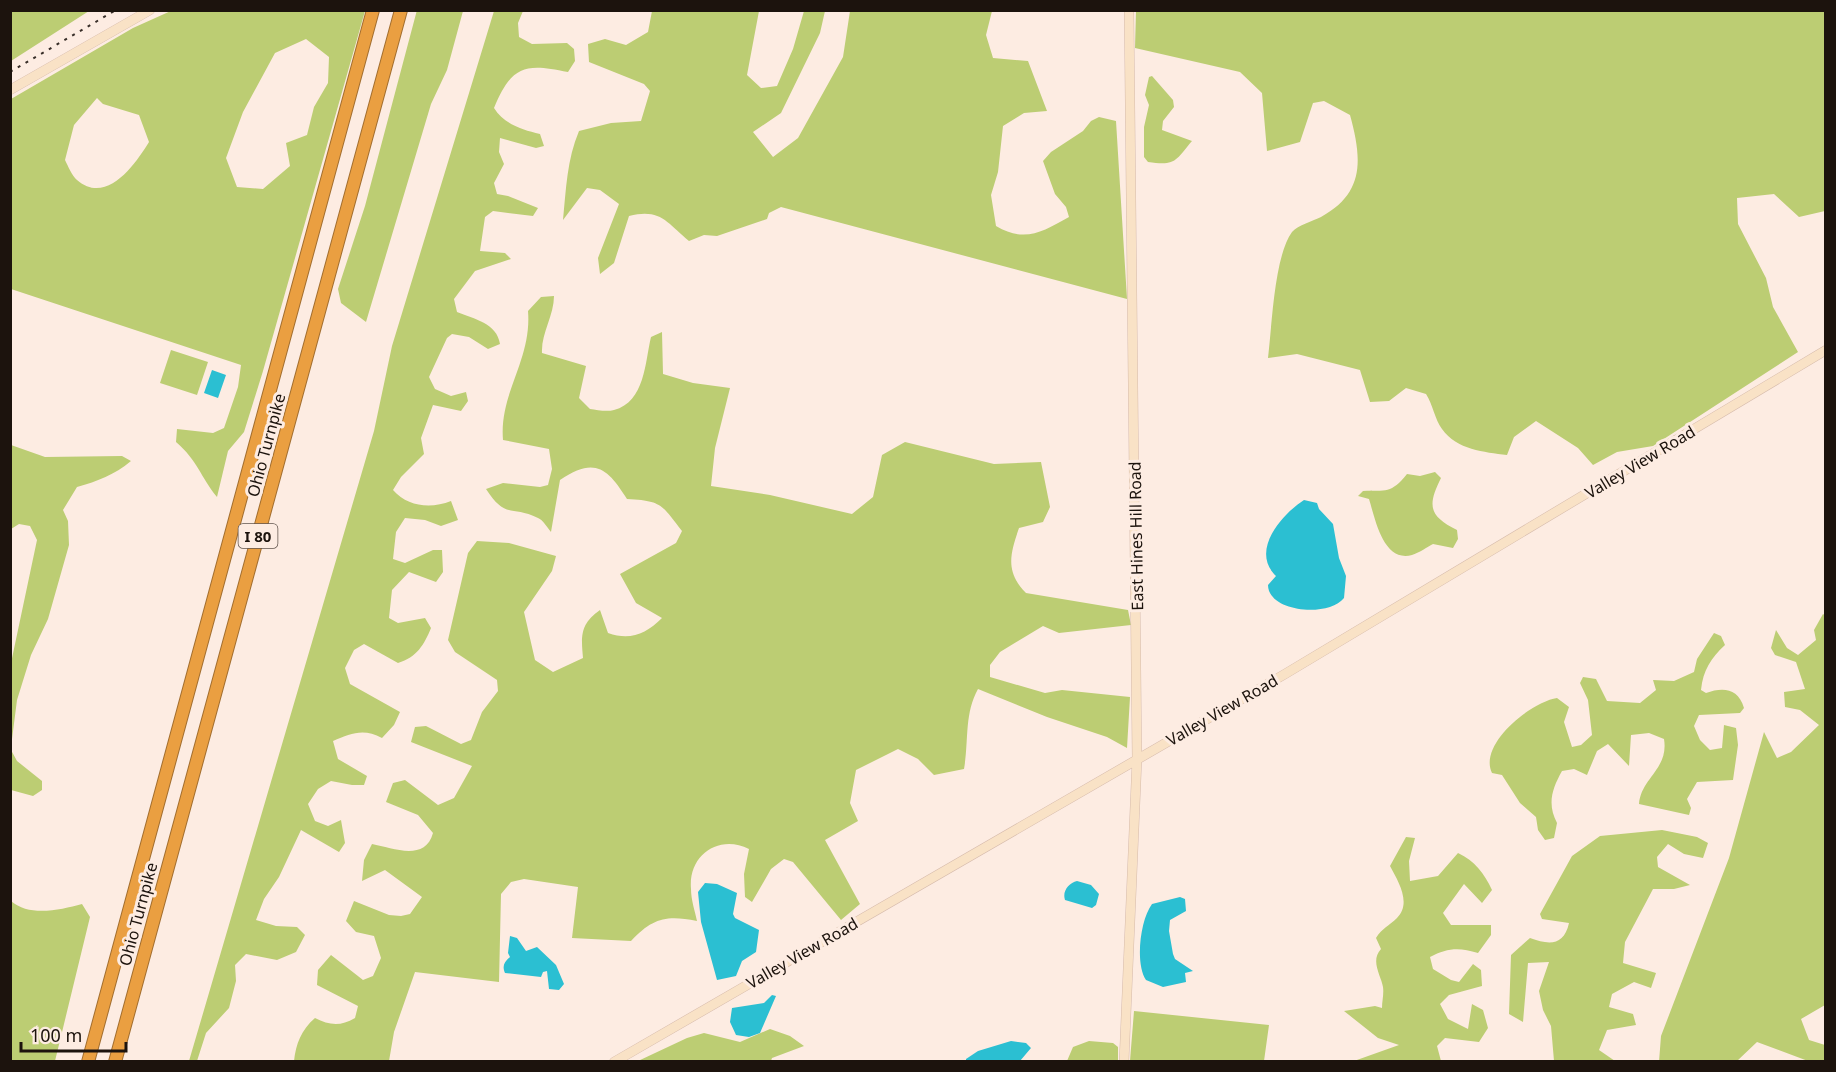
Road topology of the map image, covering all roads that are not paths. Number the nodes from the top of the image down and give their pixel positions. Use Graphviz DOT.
graph roads {
  1 [pos="150,10"];
  2 [pos="373,10"];
  3 [pos="401,10"];
  4 [pos="1129,10"];
  5 [pos="10,90"];
  6 [pos="1826,350"];
  7 [pos="1137,759"];
  8 [pos="88,1062"];
  9 [pos="115,1062"];
  10 [pos="614,1062"];
  11 [pos="1124,1062"];
  1 -- 5 [label="main road"];
  2 -- 8 [label="highway, Ohio Turnpike / I 80"];
  3 -- 9 [label="highway, Ohio Turnpike / I 80"];
  4 -- 7 [label="main road, East Hines Hill Road"];
  6 -- 7 [label="main road, Valley View Road"];
  7 -- 10 [label="main road, Valley View Road"];
  7 -- 11 [label="main road, East Hines Hill Road"];
}
